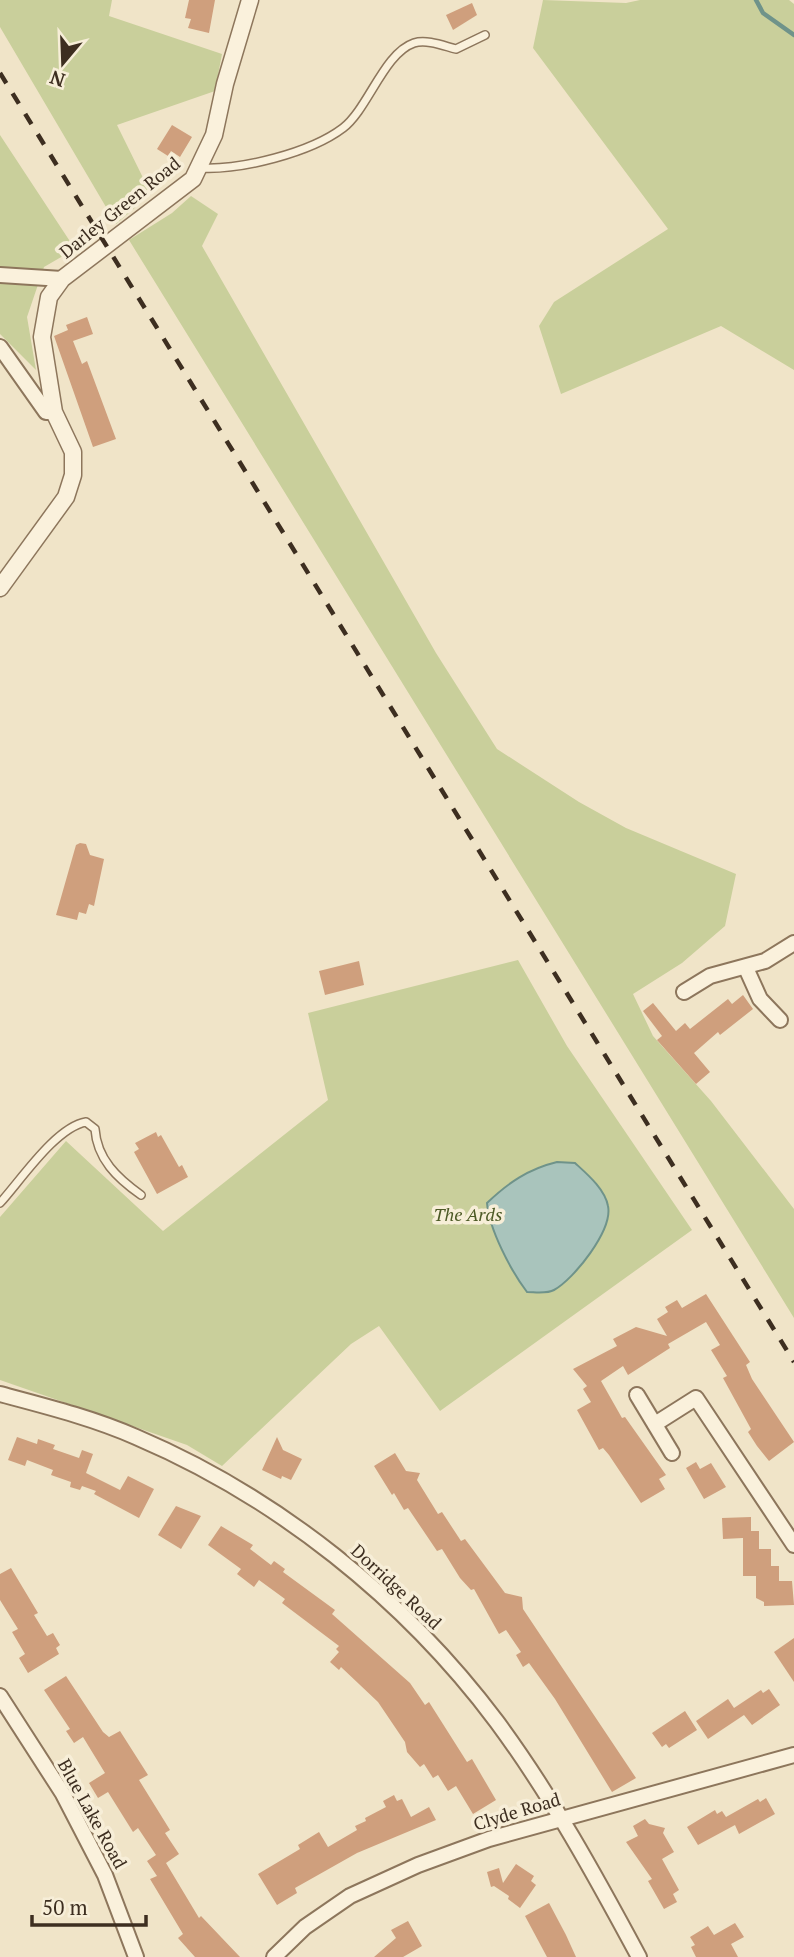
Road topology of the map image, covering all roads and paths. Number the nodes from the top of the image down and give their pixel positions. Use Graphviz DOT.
graph roads {
  1 [pos="250,0"];
  2 [pos="485,35"];
  3 [pos="200,168"];
  4 [pos="0,275"];
  5 [pos="62,279"];
  6 [pos="0,347"];
  7 [pos="54,412"];
  8 [pos="0,588"];
  9 [pos="794,943"];
  10 [pos="746,968"];
  11 [pos="684,992"];
  12 [pos="780,1020"];
  13 [pos="141,1195"];
  14 [pos="0,1203"];
  15 [pos="0,1394"];
  16 [pos="637,1395"];
  17 [pos="655,1424"];
  18 [pos="672,1453"];
  19 [pos="794,1545"];
  20 [pos="0,1696"];
  21 [pos="794,1755"];
  22 [pos="561,1819"];
  23 [pos="136,1957"];
  24 [pos="274,1957"];
  25 [pos="639,1957"];
  1 -- 3 [label="street, Darley Green Road"];
  2 -- 3 [label="lane"];
  3 -- 5 [label="street, Darley Green Road"];
  4 -- 5 [label="street"];
  5 -- 7 [label="street, Darley Green Road"];
  6 -- 7 [label="street"];
  7 -- 8 [label="street, Darley Green Road"];
  9 -- 10 [label="street"];
  10 -- 11 [label="street"];
  10 -- 12 [label="street"];
  13 -- 14 [label="lane"];
  15 -- 22 [label="street, Dorridge Road"];
  16 -- 17 [label="street"];
  17 -- 18 [label="street"];
  17 -- 19 [label="street"];
  20 -- 23 [label="street, Blue Lake Road"];
  21 -- 22 [label="street, Clyde Road"];
  22 -- 24 [label="street, Clyde Road"];
  22 -- 25 [label="street, Dorridge Road"];
}
